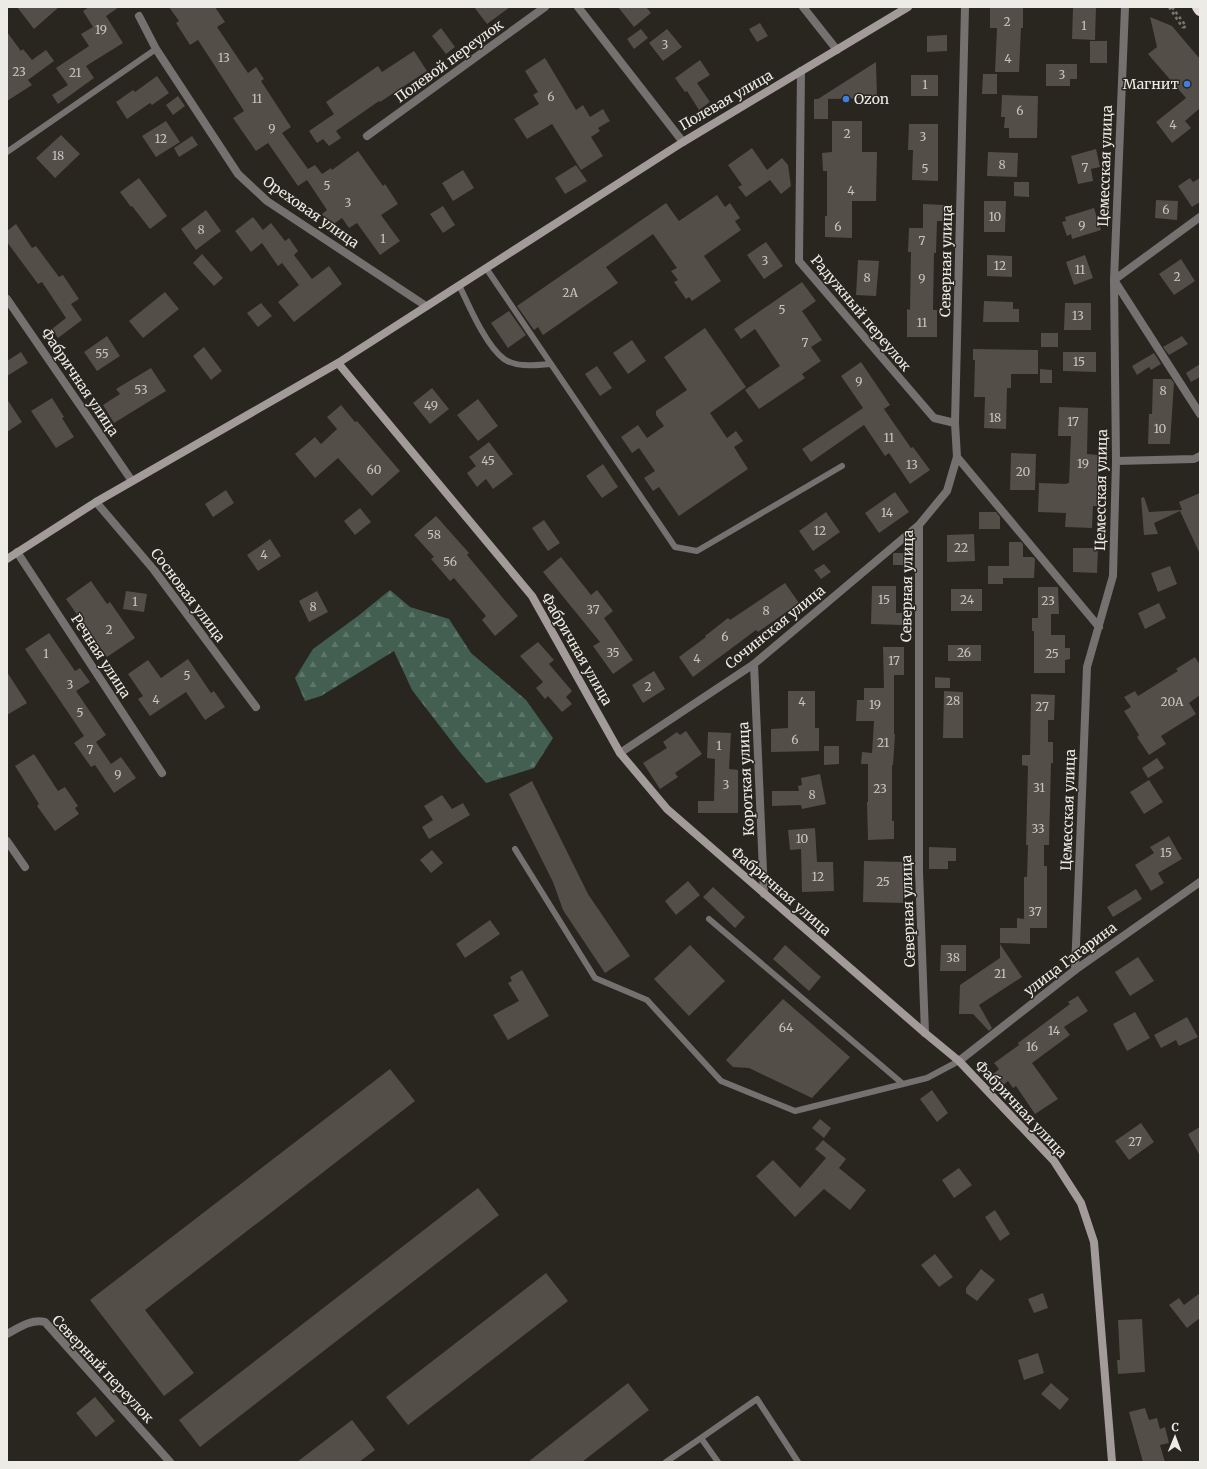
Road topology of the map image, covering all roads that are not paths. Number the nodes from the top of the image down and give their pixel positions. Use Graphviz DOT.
graph roads {
  1 [pos="545,7"];
  2 [pos="578,7"];
  3 [pos="803,7"];
  4 [pos="908,7"];
  5 [pos="965,7"];
  6 [pos="1125,7"];
  7 [pos="1198,7"];
  8 [pos="1200,10"];
  9 [pos="139,16"];
  10 [pos="156,49"];
  11 [pos="837,50"];
  12 [pos="801,71"];
  13 [pos="367,136"];
  14 [pos="682,142"];
  15 [pos="7,152"];
  16 [pos="1200,218"];
  17 [pos="486,268"];
  18 [pos="1114,280"];
  19 [pos="459,285"];
  20 [pos="7,299"];
  21 [pos="426,306"];
  22 [pos="338,363"];
  23 [pos="550,364"];
  24 [pos="1200,414"];
  25 [pos="955,423"];
  26 [pos="1200,456"];
  27 [pos="957,457"];
  28 [pos="1116,460"];
  29 [pos="842,466"];
  30 [pos="132,481"];
  31 [pos="96,502"];
  32 [pos="919,525"];
  33 [pos="17,552"];
  34 [pos="7,559"];
  35 [pos="1099,627"];
  36 [pos="754,664"];
  37 [pos="256,707"];
  38 [pos="620,753"];
  39 [pos="162,773"];
  40 [pos="7,841"];
  41 [pos="515,849"];
  42 [pos="25,867"];
  43 [pos="1199,884"];
  44 [pos="764,894"];
  45 [pos="709,919"];
  46 [pos="1075,970"];
  47 [pos="925,1033"];
  48 [pos="959,1061"];
  49 [pos="903,1084"];
  50 [pos="7,1334"];
  51 [pos="701,1438"];
  52 [pos="170,1462"];
  53 [pos="666,1462"];
  54 [pos="718,1462"];
  55 [pos="798,1462"];
  56 [pos="1112,1462"];
  1 -- 13 [label="street, Полевой переулок"];
  2 -- 14 [label="street, Полевая улица"];
  3 -- 11 [label="street"];
  4 -- 11 [label="street, Полевая улица"];
  5 -- 25 [label="street, Северная улица"];
  6 -- 18 [label="street, Цемесская улица"];
  7 -- 8 [label="highway"];
  9 -- 10 [label="street, Ореховая улица"];
  10 -- 15 [label="lane"];
  10 -- 21 [label="street, Ореховая улица"];
  11 -- 12 [label="street, Полевая улица"];
  12 -- 14 [label="street, Полевая улица"];
  12 -- 25 [label="street, Радужный переулок"];
  14 -- 17 [label="street"];
  16 -- 18 [label="street"];
  17 -- 19 [label="street"];
  17 -- 23 [label="lane"];
  18 -- 24 [label="street"];
  18 -- 28 [label="street, Цемесская улица"];
  19 -- 21 [label="street"];
  19 -- 23 [label="lane"];
  20 -- 30 [label="street, Фабричная улица"];
  21 -- 22 [label="street"];
  22 -- 30 [label="street"];
  22 -- 38 [label="street, Фабричная улица"];
  23 -- 29 [label="lane"];
  25 -- 27 [label="street, Северная улица"];
  26 -- 28 [label="street"];
  27 -- 32 [label="street, Северная улица"];
  27 -- 35 [label="street"];
  28 -- 35 [label="street, Цемесская улица"];
  30 -- 31 [label="street"];
  31 -- 33 [label="street"];
  31 -- 37 [label="street, Сосновая улица"];
  32 -- 36 [label="street, Сочинская улица"];
  32 -- 47 [label="street, Северная улица"];
  33 -- 34 [label="street"];
  33 -- 39 [label="street, Речная улица"];
  35 -- 46 [label="street, Цемесская улица"];
  36 -- 38 [label="street, Сочинская улица"];
  36 -- 44 [label="street, Короткая улица"];
  38 -- 44 [label="street, Фабричная улица"];
  40 -- 42 [label="street"];
  41 -- 49 [label="lane"];
  43 -- 46 [label="street, улица Гагарина"];
  44 -- 47 [label="street, Фабричная улица"];
  45 -- 49 [label="lane"];
  46 -- 48 [label="street, улица Гагарина"];
  47 -- 48 [label="street, Фабричная улица"];
  48 -- 49 [label="lane"];
  48 -- 56 [label="street, Фабричная улица"];
  50 -- 52 [label="street, Северный переулок"];
  51 -- 53 [label="lane"];
  51 -- 54 [label="lane"];
  51 -- 55 [label="lane"];
}
